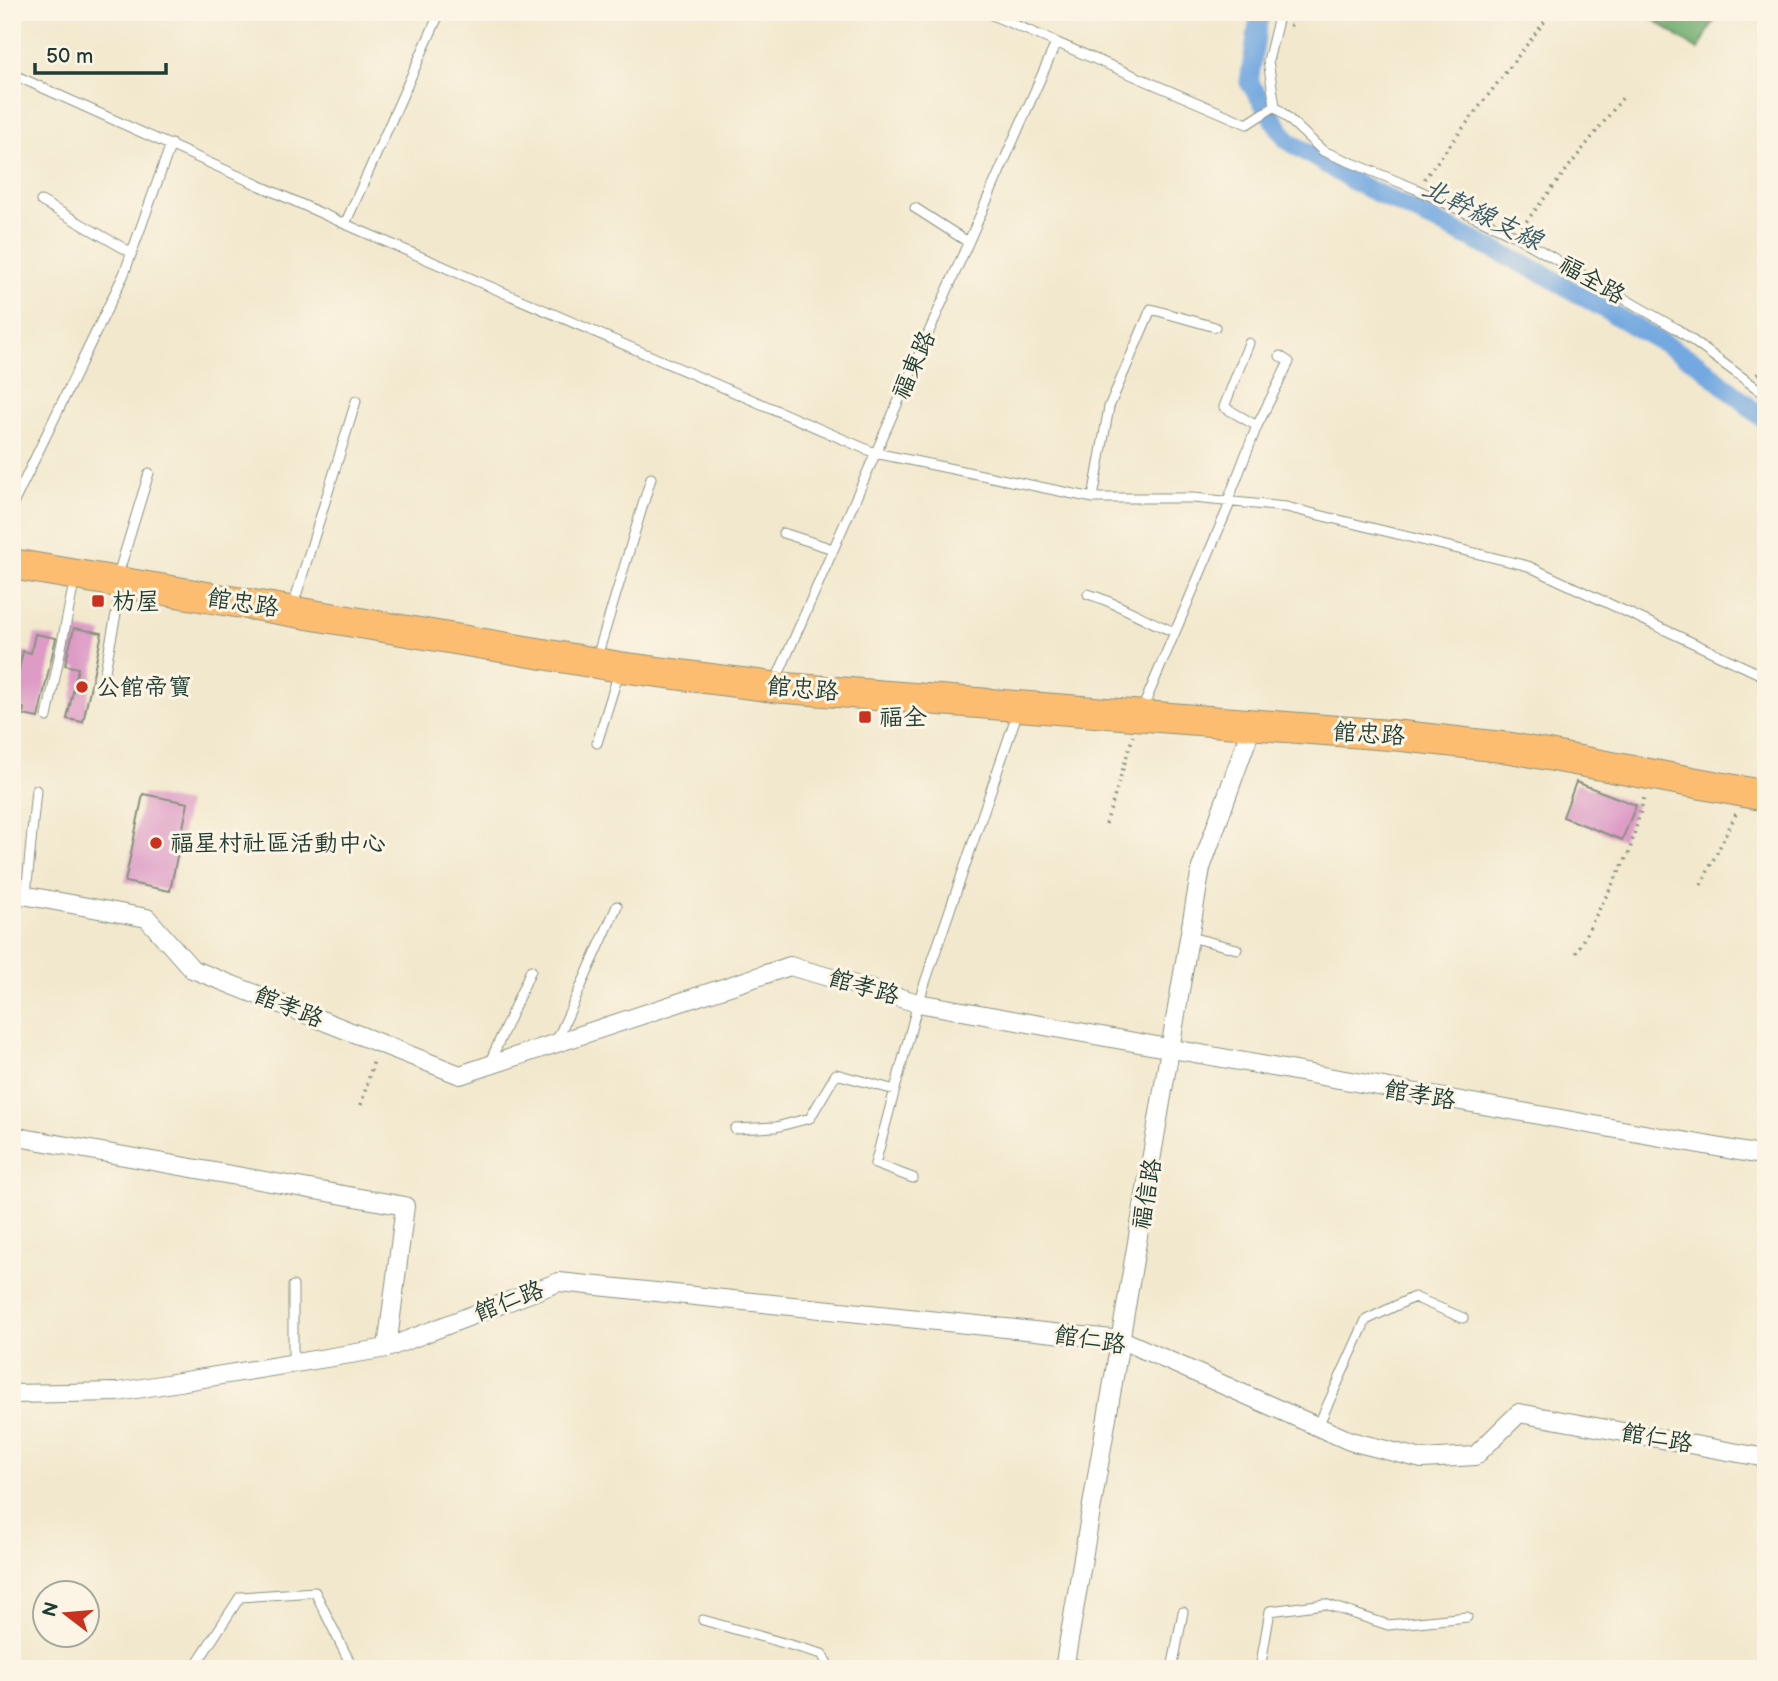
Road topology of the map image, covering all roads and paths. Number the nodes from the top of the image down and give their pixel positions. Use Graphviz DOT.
graph roads {
  1 [pos="440,12"];
  2 [pos="985,12"];
  3 [pos="1280,12"];
  4 [pos="1546,12"];
  5 [pos="1056,43"];
  6 [pos="12,74"];
  7 [pos="1624,96"];
  8 [pos="1276,106"];
  9 [pos="171,144"];
  10 [pos="1416,189"];
  11 [pos="41,201"];
  12 [pos="915,208"];
  13 [pos="345,223"];
  14 [pos="1515,236"];
  15 [pos="968,242"];
  16 [pos="132,253"];
  17 [pos="1215,327"];
  18 [pos="1249,343"];
  19 [pos="1280,356"];
  20 [pos="1766,395"];
  21 [pos="356,401"];
  22 [pos="1257,426"];
  23 [pos="875,453"];
  24 [pos="149,472"];
  25 [pos="651,478"];
  26 [pos="1093,498"];
  27 [pos="1229,503"];
  28 [pos="12,506"];
  29 [pos="783,533"];
  30 [pos="833,549"];
  31 [pos="12,564"];
  32 [pos="75,575"];
  33 [pos="119,582"];
  34 [pos="1088,594"];
  35 [pos="291,611"];
  36 [pos="1175,632"];
  37 [pos="608,665"];
  38 [pos="104,676"];
  39 [pos="1766,677"];
  40 [pos="773,687"];
  41 [pos="1020,707"];
  42 [pos="47,717"];
  43 [pos="1139,717"];
  44 [pos="1252,726"];
  45 [pos="597,743"];
  46 [pos="1650,774"];
  47 [pos="36,790"];
  48 [pos="1756,794"];
  49 [pos="1106,824"];
  50 [pos="1701,885"];
  51 [pos="19,894"];
  52 [pos="617,906"];
  53 [pos="1189,937"];
  54 [pos="1237,948"];
  55 [pos="1576,953"];
  56 [pos="531,970"];
  57 [pos="918,1003"];
  58 [pos="379,1043"];
  59 [pos="556,1044"];
  60 [pos="1171,1051"];
  61 [pos="488,1066"];
  62 [pos="895,1090"];
  63 [pos="361,1105"];
  64 [pos="734,1129"];
  65 [pos="12,1136"];
  66 [pos="1766,1156"];
  67 [pos="913,1178"];
  68 [pos="293,1286"];
  69 [pos="1463,1318"];
  70 [pos="1122,1340"];
  71 [pos="387,1348"];
  72 [pos="293,1363"];
  73 [pos="12,1394"];
  74 [pos="1318,1426"];
  75 [pos="1766,1458"];
  76 [pos="1183,1612"];
  77 [pos="1467,1617"];
  78 [pos="703,1620"];
  79 [pos="1065,1665"];
  80 [pos="193,1669"];
  81 [pos="353,1669"];
  82 [pos="830,1669"];
  83 [pos="1100,1669"];
  84 [pos="1172,1669"];
  85 [pos="1260,1669"];
  1 -- 13 [label="lane"];
  2 -- 5 [label="lane"];
  3 -- 8 [label="lane"];
  4 -- 10 [label="path"];
  5 -- 8 [label="lane"];
  5 -- 15 [label="lane, 福東路"];
  6 -- 9 [label="lane"];
  7 -- 14 [label="path"];
  8 -- 10 [label="lane, 福全路"];
  9 -- 13 [label="lane"];
  9 -- 16 [label="lane"];
  10 -- 14 [label="lane, 福全路"];
  11 -- 16 [label="lane"];
  12 -- 15 [label="lane"];
  13 -- 23 [label="lane"];
  14 -- 20 [label="lane, 福全路"];
  15 -- 23 [label="lane, 福東路"];
  16 -- 28 [label="lane"];
  17 -- 26 [label="lane"];
  18 -- 22 [label="lane"];
  19 -- 22 [label="lane"];
  21 -- 35 [label="lane"];
  22 -- 27 [label="lane"];
  23 -- 26 [label="lane"];
  23 -- 30 [label="lane, 福東路"];
  24 -- 33 [label="lane"];
  25 -- 37 [label="lane"];
  26 -- 27 [label="lane"];
  27 -- 36 [label="lane"];
  27 -- 39 [label="lane"];
  29 -- 30 [label="lane"];
  30 -- 40 [label="lane, 福東路"];
  31 -- 32 [label="main road, 館忠路"];
  32 -- 33 [label="main road, 館忠路"];
  32 -- 42 [label="lane"];
  33 -- 35 [label="main road, 館忠路"];
  33 -- 38 [label="lane"];
  34 -- 36 [label="lane"];
  35 -- 37 [label="main road, 館忠路"];
  36 -- 43 [label="lane"];
  37 -- 40 [label="main road, 館忠路"];
  37 -- 45 [label="lane"];
  40 -- 41 [label="main road, 館忠路"];
  41 -- 43 [label="main road, 館忠路"];
  41 -- 57 [label="lane"];
  43 -- 44 [label="main road, 館忠路"];
  43 -- 49 [label="path"];
  44 -- 46 [label="main road, 館忠路"];
  44 -- 53 [label="street, 福信路"];
  46 -- 48 [label="main road, 館忠路"];
  46 -- 55 [label="path"];
  47 -- 51 [label="lane"];
  48 -- 50 [label="path"];
  51 -- 58 [label="street, 館孝路"];
  52 -- 59 [label="lane"];
  53 -- 54 [label="lane"];
  53 -- 60 [label="street, 福信路"];
  56 -- 61 [label="lane"];
  57 -- 59 [label="street, 館孝路"];
  57 -- 60 [label="street, 館孝路"];
  57 -- 62 [label="lane"];
  58 -- 61 [label="street, 館孝路"];
  58 -- 63 [label="path"];
  59 -- 61 [label="street, 館孝路"];
  60 -- 66 [label="street, 館孝路"];
  60 -- 70 [label="street, 福信路"];
  62 -- 64 [label="lane"];
  62 -- 67 [label="lane"];
  65 -- 71 [label="street"];
  68 -- 72 [label="lane"];
  69 -- 74 [label="lane"];
  70 -- 71 [label="street, 館仁路"];
  70 -- 74 [label="street, 館仁路"];
  70 -- 79 [label="street, 福信路"];
  71 -- 72 [label="street, 館仁路"];
  72 -- 73 [label="street, 館仁路"];
  74 -- 75 [label="street, 館仁路"];
  76 -- 84 [label="lane"];
  77 -- 85 [label="lane"];
  78 -- 82 [label="lane"];
  79 -- 83 [label="lane"];
  80 -- 81 [label="lane"];
}
